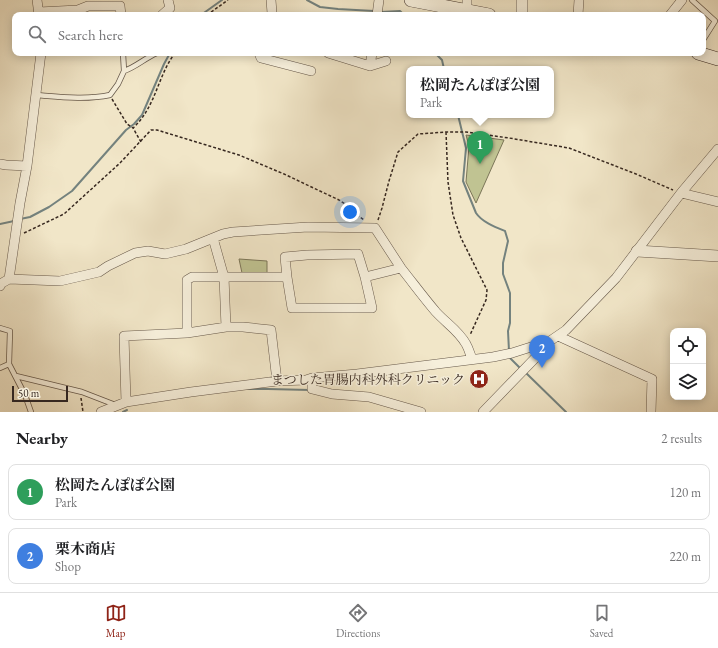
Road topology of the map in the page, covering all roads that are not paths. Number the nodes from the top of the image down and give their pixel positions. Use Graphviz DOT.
graph roads {
  1 [pos="37,0"];
  2 [pos="168,0"];
  3 [pos="271,0"];
  4 [pos="411,0"];
  5 [pos="522,0"];
  6 [pos="579,0"];
  7 [pos="682,0"];
  8 [pos="692,0"];
  9 [pos="467,5"];
  10 [pos="39,12"];
  11 [pos="58,12"];
  12 [pos="121,12"];
  13 [pos="165,12"];
  14 [pos="272,12"];
  15 [pos="482,12"];
  16 [pos="522,12"];
  17 [pos="578,12"];
  18 [pos="672,12"];
  19 [pos="705,12"];
  20 [pos="706,13"];
  21 [pos="706,35"];
  22 [pos="706,55"];
  23 [pos="41,56"];
  24 [pos="123,56"];
  25 [pos="150,56"];
  26 [pos="260,56"];
  27 [pos="338,56"];
  28 [pos="372,56"];
  29 [pos="718,59"];
  30 [pos="386,61"];
  31 [pos="370,66"];
  32 [pos="124,71"];
  33 [pos="311,72"];
  34 [pos="36,95"];
  35 [pos="718,149"];
  36 [pos="0,164"];
  37 [pos="27,166"];
  38 [pos="681,193"];
  39 [pos="718,202"];
  40 [pos="213,238"];
  41 [pos="637,251"];
  42 [pos="718,256"];
  43 [pos="402,268"];
  44 [pos="224,276"];
  45 [pos="287,277"];
  46 [pos="365,277"];
  47 [pos="9,279"];
  48 [pos="0,286"];
  49 [pos="226,327"];
  50 [pos="0,328"];
  51 [pos="187,333"];
  52 [pos="558,336"];
  53 [pos="550,341"];
  54 [pos="472,359"];
  55 [pos="9,364"];
  56 [pos="0,368"];
  57 [pos="16,376"];
  58 [pos="312,378"];
  59 [pos="277,381"];
  60 [pos="126,402"];
  61 [pos="114,406"];
  62 [pos="31,412"];
  63 [pos="101,412"];
  64 [pos="421,412"];
  65 [pos="484,412"];
  66 [pos="651,412"];
  1 -- 10 [label="street"];
  2 -- 13 [label="street"];
  3 -- 14 [label="street"];
  4 -- 9 [label="main road"];
  5 -- 16 [label="street"];
  6 -- 17 [label="street"];
  7 -- 18 [label="street"];
  8 -- 19 [label="lane"];
  9 -- 15 [label="main road"];
  11 -- 12 [label="street"];
  20 -- 21 [label="lane"];
  22 -- 29 [label="main road"];
  23 -- 34 [label="street"];
  24 -- 32 [label="lane"];
  25 -- 32 [label="lane"];
  26 -- 33 [label="street"];
  27 -- 31 [label="street"];
  28 -- 31 [label="street"];
  30 -- 31 [label="street"];
  32 -- 34 [label="lane"];
  34 -- 37 [label="street"];
  35 -- 38 [label="street"];
  36 -- 37 [label="street"];
  37 -- 47 [label="street"];
  38 -- 39 [label="street"];
  38 -- 41 [label="street"];
  40 -- 43 [label="street"];
  40 -- 44 [label="street"];
  40 -- 47 [label="street"];
  41 -- 42 [label="street"];
  41 -- 52 [label="street"];
  43 -- 46 [label="street"];
  43 -- 54 [label="street"];
  44 -- 45 [label="street"];
  44 -- 49 [label="street"];
  44 -- 51 [label="street"];
  45 -- 46 [label="street"];
  45 -- 46 [label="street"];
  47 -- 48 [label="street"];
  49 -- 51 [label="street"];
  49 -- 59 [label="street"];
  50 -- 55 [label="lane"];
  51 -- 60 [label="street"];
  52 -- 53 [label="street"];
  52 -- 66 [label="street"];
  53 -- 54 [label="street"];
  53 -- 65 [label="street"];
  54 -- 58 [label="street"];
  55 -- 56 [label="lane"];
  55 -- 57 [label="lane"];
  57 -- 61 [label="lane"];
  57 -- 62 [label="lane"];
  58 -- 59 [label="street"];
  58 -- 64 [label="street"];
  59 -- 60 [label="street"];
  60 -- 61 [label="street"];
  61 -- 63 [label="street"];
}
